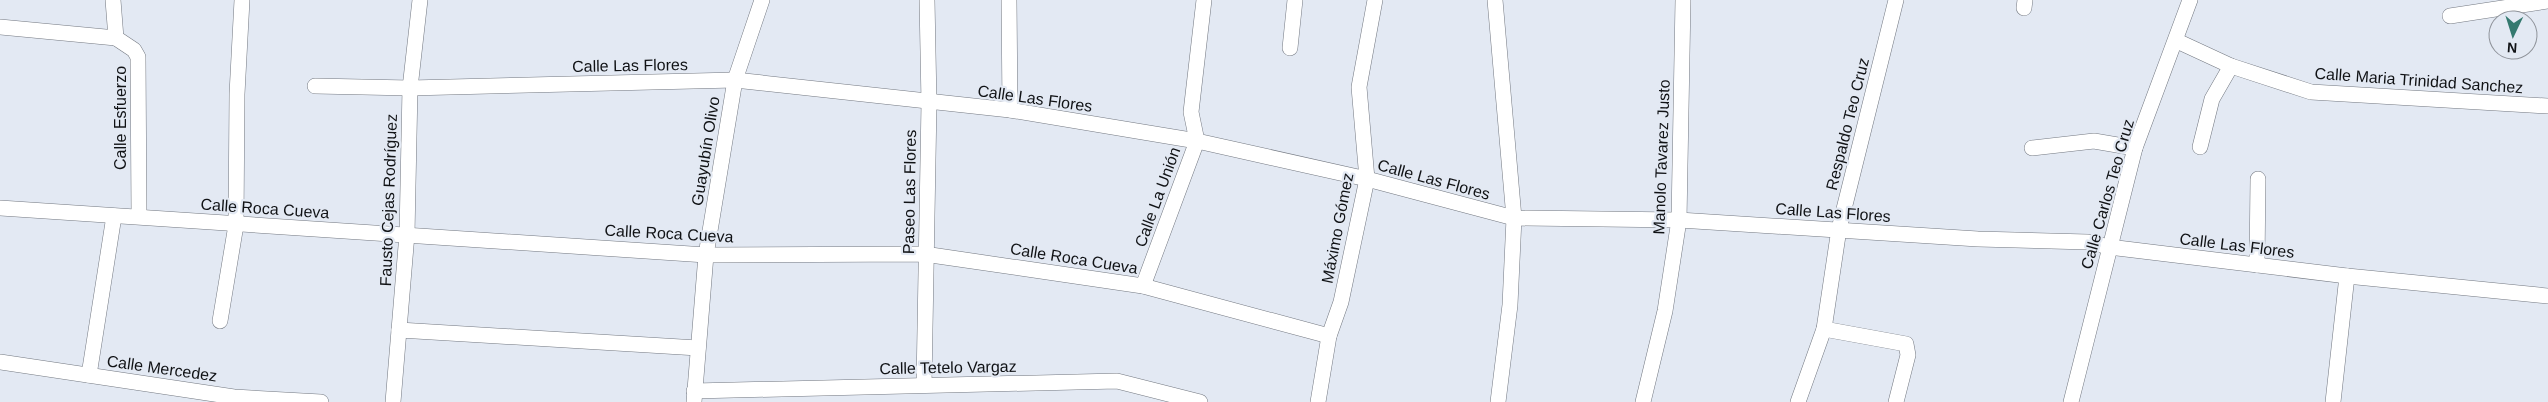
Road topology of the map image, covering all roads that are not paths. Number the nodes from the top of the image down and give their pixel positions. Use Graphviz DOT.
graph roads {
  1 [pos="113,0"];
  2 [pos="242,0"];
  3 [pos="420,0"];
  4 [pos="762,0"];
  5 [pos="927,0"];
  6 [pos="1010,0"];
  7 [pos="1204,0"];
  8 [pos="1295,0"];
  9 [pos="1375,0"];
  10 [pos="1495,0"];
  11 [pos="1683,0"];
  12 [pos="1896,0"];
  13 [pos="2190,0"];
  14 [pos="2548,1"];
  15 [pos="2450,16"];
  16 [pos="0,27"];
  17 [pos="116,38"];
  18 [pos="2177,41"];
  19 [pos="1290,48"];
  20 [pos="2231,66"];
  21 [pos="735,80"];
  22 [pos="315,86"];
  23 [pos="410,88"];
  24 [pos="929,103"];
  25 [pos="2548,106"];
  26 [pos="1010,110"];
  27 [pos="1197,141"];
  28 [pos="2200,147"];
  29 [pos="2032,148"];
  30 [pos="2135,148"];
  31 [pos="1367,179"];
  32 [pos="2258,179"];
  33 [pos="0,208"];
  34 [pos="114,216"];
  35 [pos="139,216"];
  36 [pos="1514,218"];
  37 [pos="1679,220"];
  38 [pos="236,225"];
  39 [pos="1839,229"];
  40 [pos="407,234"];
  41 [pos="2109,247"];
  42 [pos="924,254"];
  43 [pos="706,255"];
  44 [pos="2257,265"];
  45 [pos="2347,276"];
  46 [pos="1143,286"];
  47 [pos="2548,296"];
  48 [pos="220,321"];
  49 [pos="1824,329"];
  50 [pos="399,330"];
  51 [pos="1329,336"];
  52 [pos="698,348"];
  53 [pos="0,362"];
  54 [pos="89,375"];
  55 [pos="924,385"];
  56 [pos="694,396"];
  57 [pos="321,402"];
  58 [pos="393,402"];
  59 [pos="1200,402"];
  60 [pos="1318,402"];
  61 [pos="1498,402"];
  62 [pos="1643,402"];
  63 [pos="1798,402"];
  64 [pos="1896,402"];
  65 [pos="2071,402"];
  66 [pos="2333,402"];
  1 -- 17 [label="street"];
  2 -- 38 [label="street"];
  3 -- 23 [label="street, Fausto Cejas Rodríguez"];
  4 -- 21 [label="street, Guayubín Olivo"];
  5 -- 24 [label="street, Paseo Las Flores"];
  6 -- 26 [label="street"];
  7 -- 27 [label="street, Calle La Unión"];
  8 -- 19 [label="street"];
  9 -- 31 [label="street, Máximo Gómez"];
  10 -- 36 [label="street"];
  11 -- 37 [label="street, Manolo Tavarez Justo"];
  12 -- 39 [label="street, Respaldo Teo Cruz"];
  13 -- 18 [label="street, Calle Carlos Teo Cruz"];
  14 -- 15 [label="street"];
  16 -- 17 [label="street"];
  17 -- 35 [label="street, Calle Esfuerzo"];
  18 -- 20 [label="street, Calle Maria Trinidad Sanchez"];
  18 -- 30 [label="street, Calle Carlos Teo Cruz"];
  20 -- 25 [label="street, Calle Maria Trinidad Sanchez"];
  20 -- 28 [label="street"];
  21 -- 23 [label="street, Calle Las Flores"];
  21 -- 24 [label="street, Calle Las Flores"];
  21 -- 43 [label="street, Guayubín Olivo"];
  22 -- 23 [label="street, Calle Las Flores"];
  23 -- 40 [label="street, Fausto Cejas Rodríguez"];
  24 -- 26 [label="street, Calle Las Flores"];
  24 -- 42 [label="street, Paseo Las Flores"];
  26 -- 27 [label="street, Calle Las Flores"];
  27 -- 31 [label="street, Calle Las Flores"];
  27 -- 46 [label="street, Calle La Unión"];
  29 -- 30 [label="street"];
  30 -- 41 [label="street, Calle Carlos Teo Cruz"];
  31 -- 36 [label="street, Calle Las Flores"];
  31 -- 51 [label="street, Máximo Gómez"];
  32 -- 44 [label="street"];
  33 -- 34 [label="street, Calle Roca Cueva"];
  34 -- 35 [label="street, Calle Roca Cueva"];
  34 -- 54 [label="street"];
  35 -- 38 [label="street, Calle Roca Cueva"];
  36 -- 37 [label="street, Calle Las Flores"];
  36 -- 61 [label="street"];
  37 -- 39 [label="street, Calle Las Flores"];
  37 -- 62 [label="street, Manolo Tavarez Justo"];
  38 -- 40 [label="street, Calle Roca Cueva"];
  38 -- 48 [label="street"];
  39 -- 41 [label="street, Calle Las Flores"];
  39 -- 49 [label="street, Respaldo Teo Cruz"];
  40 -- 43 [label="street, Calle Roca Cueva"];
  40 -- 50 [label="street, Fausto Cejas Rodríguez"];
  41 -- 44 [label="street, Calle Las Flores"];
  41 -- 65 [label="street, Calle Carlos Teo Cruz"];
  42 -- 43 [label="street, Calle Roca Cueva"];
  42 -- 46 [label="street, Calle Roca Cueva"];
  42 -- 55 [label="street, Paseo Las Flores"];
  43 -- 52 [label="street, Guayubín Olivo"];
  44 -- 45 [label="street, Calle Las Flores"];
  45 -- 47 [label="street, Calle Las Flores"];
  45 -- 66 [label="street"];
  46 -- 51 [label="street, Calle Roca Cueva"];
  49 -- 63 [label="street, Respaldo Teo Cruz"];
  49 -- 64 [label="street"];
  50 -- 52 [label="street"];
  50 -- 58 [label="street, Fausto Cejas Rodríguez"];
  51 -- 60 [label="street, Máximo Gómez"];
  52 -- 56 [label="street, Guayubín Olivo"];
  53 -- 54 [label="street, Calle Mercedez"];
  54 -- 57 [label="street, Calle Mercedez"];
  55 -- 56 [label="street, Calle Tetelo Vargaz"];
  55 -- 59 [label="street, Calle Tetelo Vargaz"];
}
